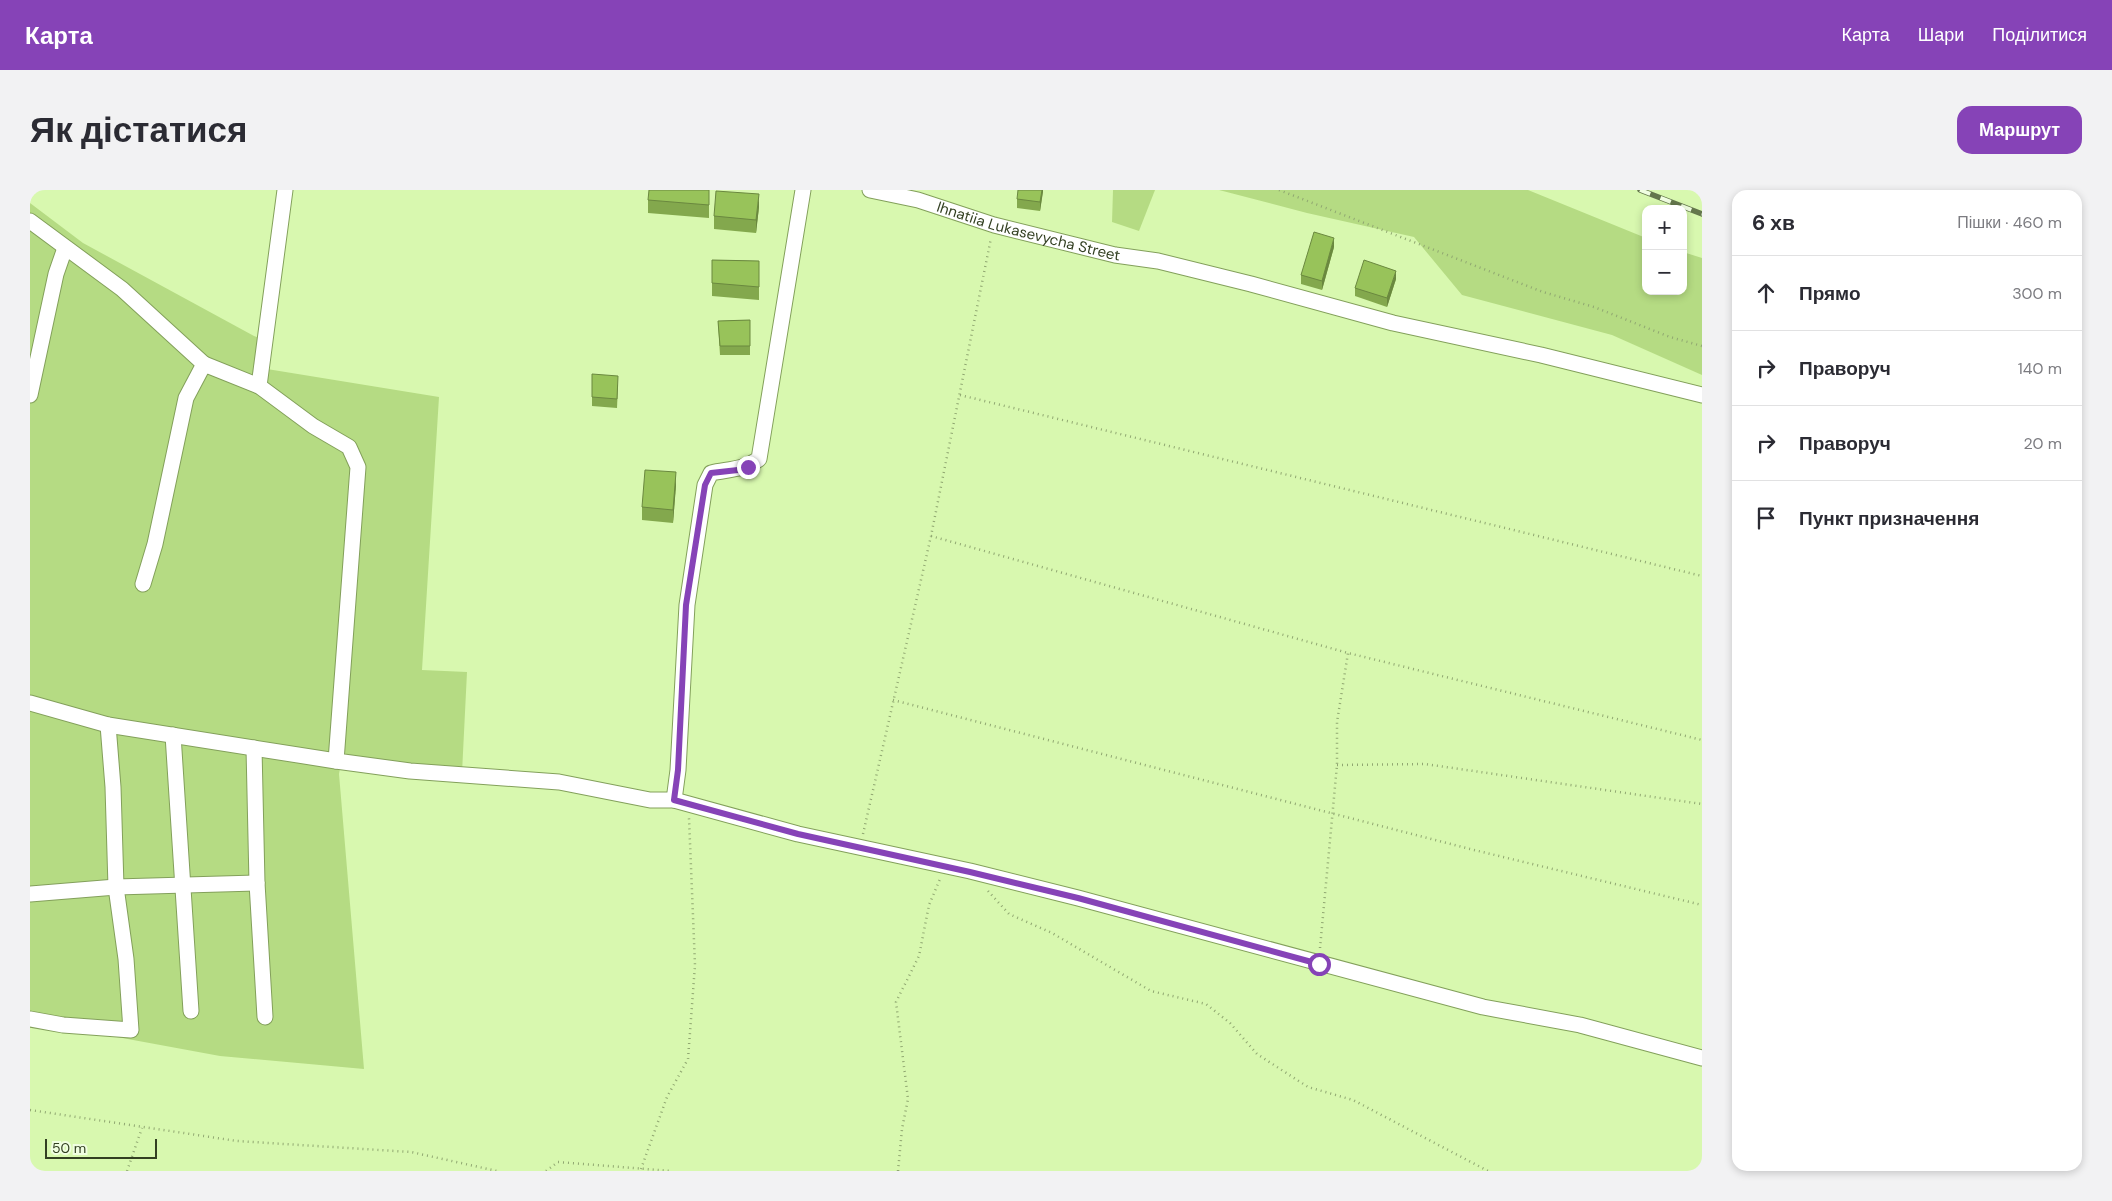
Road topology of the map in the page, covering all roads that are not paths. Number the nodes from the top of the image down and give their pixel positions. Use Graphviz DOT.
graph roads {
  1 [pos="285,190"];
  2 [pos="804,190"];
  3 [pos="870,190"];
  4 [pos="30,222"];
  5 [pos="65,248"];
  6 [pos="204,364"];
  7 [pos="259,386"];
  8 [pos="30,395"];
  9 [pos="1702,395"];
  10 [pos="143,584"];
  11 [pos="30,703"];
  12 [pos="108,725"];
  13 [pos="173,735"];
  14 [pos="254,748"];
  15 [pos="336,761"];
  16 [pos="682,802"];
  17 [pos="258,882"];
  18 [pos="183,885"];
  19 [pos="116,887"];
  20 [pos="30,894"];
  21 [pos="191,1011"];
  22 [pos="265,1017"];
  23 [pos="30,1019"];
  24 [pos="1702,1058"];
  1 -- 7 [label="street"];
  2 -- 16 [label="street"];
  3 -- 9 [label="street, Ihnatiia Lukasevycha Street"];
  4 -- 5 [label="street"];
  5 -- 6 [label="street"];
  5 -- 8 [label="street"];
  6 -- 7 [label="street"];
  6 -- 10 [label="street"];
  7 -- 15 [label="street"];
  11 -- 12 [label="street"];
  12 -- 13 [label="street"];
  12 -- 19 [label="street"];
  13 -- 14 [label="street"];
  13 -- 18 [label="street"];
  14 -- 15 [label="street"];
  14 -- 17 [label="street"];
  15 -- 16 [label="street"];
  16 -- 24 [label="street"];
  17 -- 18 [label="street"];
  17 -- 22 [label="street"];
  18 -- 19 [label="street"];
  18 -- 21 [label="street"];
  19 -- 20 [label="street"];
  19 -- 23 [label="street"];
}
